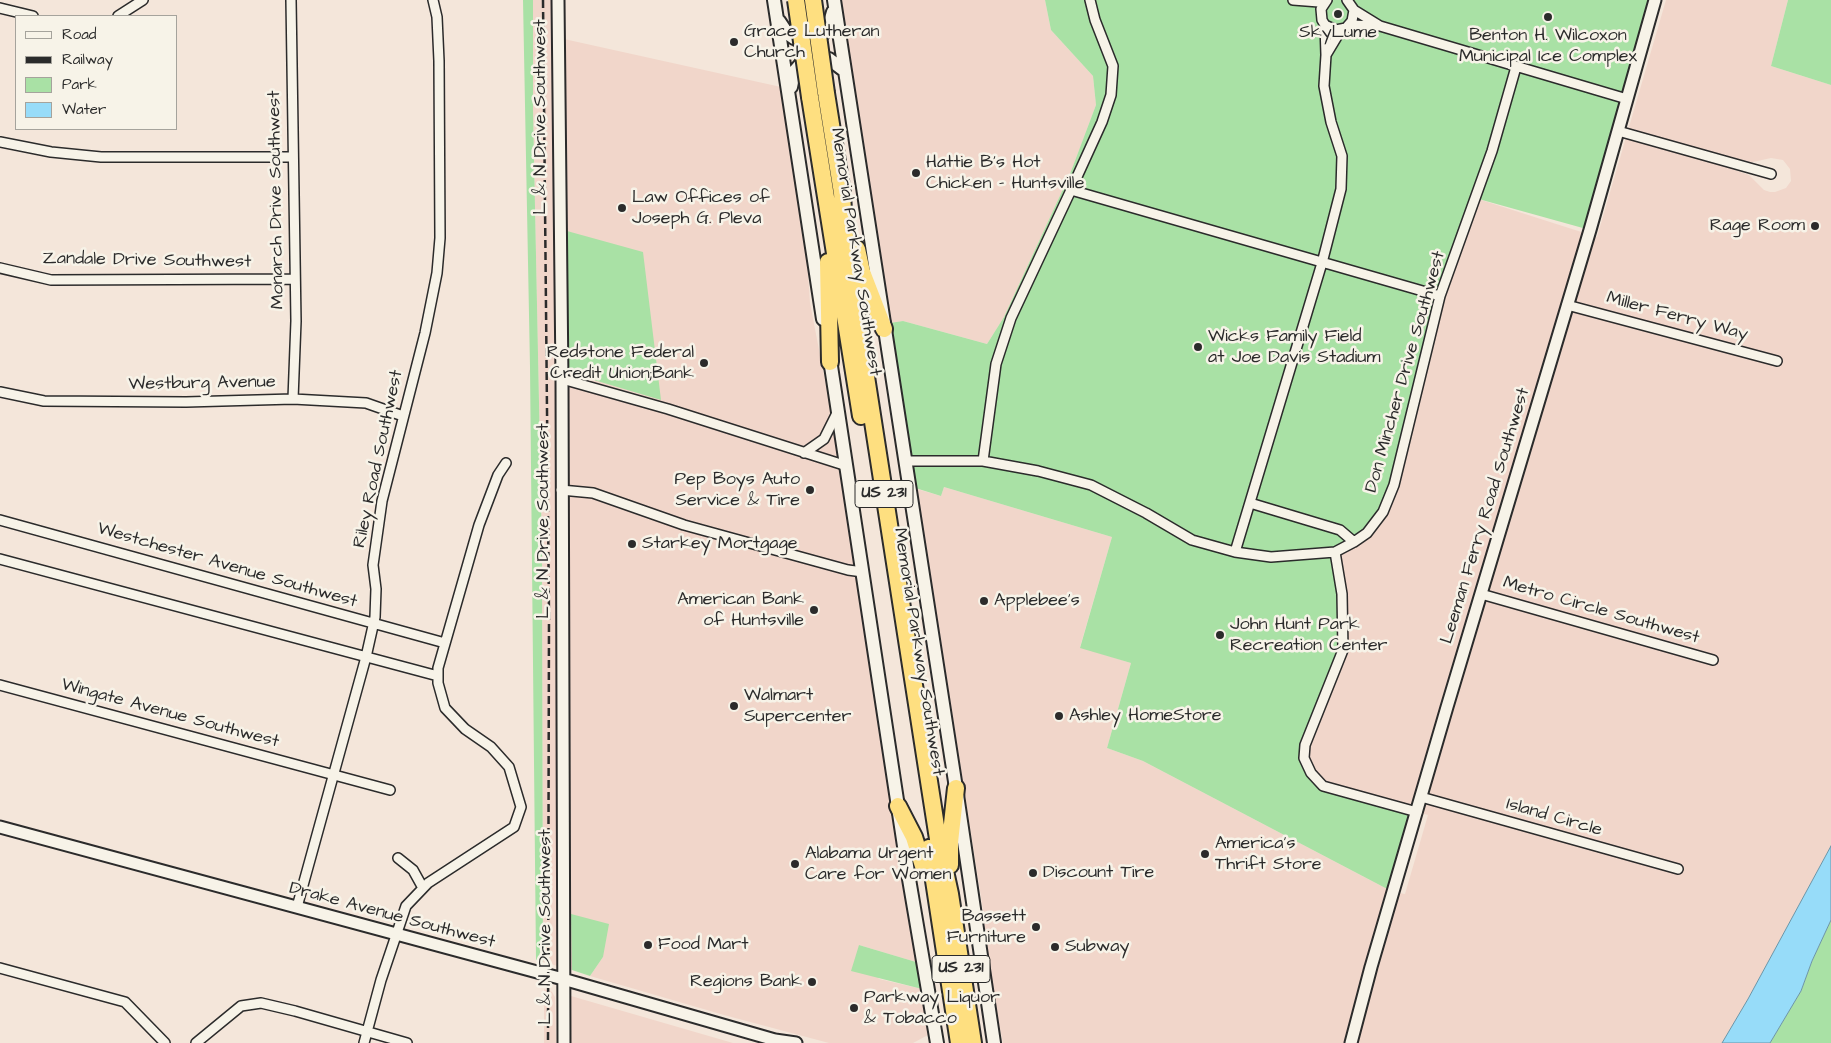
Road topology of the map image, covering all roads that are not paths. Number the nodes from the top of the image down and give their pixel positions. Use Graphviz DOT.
graph roads {
  1 [pos="143,0"];
  2 [pos="291,0"];
  3 [pos="433,0"];
  4 [pos="558,0"];
  5 [pos="774,0"];
  6 [pos="796,0"];
  7 [pos="812,0"];
  8 [pos="1090,0"];
  9 [pos="1327,0"];
  10 [pos="1655,0"];
  11 [pos="1296,1"];
  12 [pos="834,3"];
  13 [pos="1351,4"];
  14 [pos="0,8"];
  15 [pos="30,15"];
  16 [pos="120,15"];
  17 [pos="1320,15"];
  18 [pos="777,19"];
  19 [pos="1325,25"];
  20 [pos="1350,25"];
  21 [pos="1380,26"];
  22 [pos="1341,30"];
  23 [pos="1326,55"];
  24 [pos="1516,67"];
  25 [pos="845,71"];
  26 [pos="789,94"];
  27 [pos="1627,100"];
  28 [pos="1618,131"];
  29 [pos="0,142"];
  30 [pos="293,156"];
  31 [pos="1771,174"];
  32 [pos="1071,190"];
  33 [pos="842,193"];
  34 [pos="832,233"];
  35 [pos="1322,263"];
  36 [pos="0,268"];
  37 [pos="295,279"];
  38 [pos="1440,296"];
  39 [pos="1567,305"];
  40 [pos="884,329"];
  41 [pos="1778,361"];
  42 [pos="830,362"];
  43 [pos="562,378"];
  44 [pos="0,392"];
  45 [pos="293,399"];
  46 [pos="838,412"];
  47 [pos="403,416"];
  48 [pos="804,453"];
  49 [pos="905,461"];
  50 [pos="983,461"];
  51 [pos="506,464"];
  52 [pos="847,466"];
  53 [pos="561,490"];
  54 [pos="1250,503"];
  55 [pos="0,520"];
  56 [pos="1354,542"];
  57 [pos="1235,552"];
  58 [pos="1335,552"];
  59 [pos="0,559"];
  60 [pos="863,572"];
  61 [pos="1481,594"];
  62 [pos="373,623"];
  63 [pos="445,643"];
  64 [pos="366,657"];
  65 [pos="1713,660"];
  66 [pos="438,676"];
  67 [pos="0,685"];
  68 [pos="332,775"];
  69 [pos="956,788"];
  70 [pos="390,790"];
  71 [pos="1421,797"];
  72 [pos="898,806"];
  73 [pos="1417,812"];
  74 [pos="0,826"];
  75 [pos="398,858"];
  76 [pos="1678,869"];
  77 [pos="423,888"];
  78 [pos="950,894"];
  79 [pos="296,907"];
  80 [pos="941,919"];
  81 [pos="396,935"];
  82 [pos="0,968"];
  83 [pos="563,979"];
  84 [pos="367,1031"];
  85 [pos="778,1041"];
  86 [pos="165,1043"];
  87 [pos="196,1043"];
  88 [pos="364,1043"];
  89 [pos="407,1043"];
  90 [pos="564,1043"];
  91 [pos="796,1043"];
  92 [pos="937,1043"];
  93 [pos="959,1043"];
  94 [pos="973,1043"];
  95 [pos="994,1043"];
  96 [pos="1351,1043"];
  1 -- 16 [label="street"];
  2 -- 30 [label="street, Monarch Drive Southwest"];
  3 -- 47 [label="street, Riley Road Southwest"];
  4 -- 43 [label="street, L & N Drive Southwest"];
  5 -- 18 [label="main road"];
  6 -- 34 [label="highway, Memorial Parkway Southwest / US 231, bridge"];
  7 -- 33 [label="highway, Memorial Parkway Southwest / US 231, bridge"];
  8 -- 32 [label="street"];
  9 -- 11 [label="street"];
  9 -- 17 [label="street"];
  10 -- 27 [label="street, Leeman Ferry Road Southwest"];
  11 -- 17 [label="street"];
  12 -- 18 [label="main road"];
  12 -- 25 [label="main road"];
  13 -- 20 [label="street"];
  13 -- 21 [label="street"];
  14 -- 15 [label="street"];
  17 -- 19 [label="street"];
  18 -- 26 [label="main road"];
  19 -- 22 [label="street"];
  19 -- 23 [label="street"];
  20 -- 21 [label="street"];
  20 -- 22 [label="street"];
  21 -- 24 [label="street"];
  22 -- 23 [label="street"];
  23 -- 35 [label="street"];
  24 -- 27 [label="street"];
  24 -- 38 [label="street, Don Mincher Drive Southwest"];
  25 -- 26 [label="main road"];
  25 -- 40 [label="main road"];
  26 -- 42 [label="main road"];
  27 -- 28 [label="street, Leeman Ferry Road Southwest"];
  28 -- 31 [label="street"];
  28 -- 39 [label="street, Leeman Ferry Road Southwest"];
  29 -- 30 [label="street"];
  30 -- 37 [label="street, Monarch Drive Southwest"];
  32 -- 35 [label="street"];
  32 -- 50 [label="street"];
  33 -- 40 [label="highway"];
  33 -- 78 [label="highway, Memorial Parkway Southwest / US 231"];
  34 -- 42 [label="highway"];
  34 -- 80 [label="highway, Memorial Parkway Southwest / US 231"];
  35 -- 38 [label="street"];
  35 -- 54 [label="street"];
  36 -- 37 [label="street, Zandale Drive Southwest"];
  37 -- 45 [label="street, Monarch Drive Southwest"];
  38 -- 56 [label="street, Don Mincher Drive Southwest"];
  39 -- 41 [label="street, Miller Ferry Way"];
  39 -- 61 [label="street, Leeman Ferry Road Southwest"];
  40 -- 49 [label="main road"];
  42 -- 46 [label="main road"];
  43 -- 48 [label="street"];
  43 -- 53 [label="street, L & N Drive Southwest"];
  44 -- 45 [label="street, Westburg Avenue"];
  45 -- 47 [label="street, Westburg Avenue"];
  46 -- 48 [label="street"];
  46 -- 52 [label="main road"];
  47 -- 62 [label="street, Riley Road Southwest"];
  48 -- 52 [label="street"];
  49 -- 50 [label="street, Don Mincher Drive Southwest"];
  49 -- 69 [label="main road"];
  50 -- 57 [label="street, Don Mincher Drive Southwest"];
  51 -- 63 [label="street"];
  52 -- 60 [label="main road"];
  53 -- 60 [label="street"];
  53 -- 83 [label="street, L & N Drive Southwest"];
  54 -- 56 [label="street"];
  54 -- 57 [label="street"];
  55 -- 62 [label="street, Westchester Avenue Southwest"];
  56 -- 58 [label="street, Don Mincher Drive Southwest"];
  57 -- 58 [label="street, Don Mincher Drive Southwest"];
  58 -- 73 [label="street"];
  59 -- 64 [label="street"];
  60 -- 72 [label="main road"];
  61 -- 65 [label="street, Metro Circle Southwest"];
  61 -- 71 [label="street, Leeman Ferry Road Southwest"];
  62 -- 63 [label="street, Westchester Avenue Southwest"];
  62 -- 64 [label="street, Riley Road Southwest"];
  63 -- 66 [label="street"];
  64 -- 66 [label="street"];
  64 -- 68 [label="street, Riley Road Southwest"];
  66 -- 77 [label="street"];
  67 -- 68 [label="street, Wingate Avenue Southwest"];
  68 -- 70 [label="street, Wingate Avenue Southwest"];
  68 -- 79 [label="street, Riley Road Southwest"];
  69 -- 78 [label="highway"];
  69 -- 95 [label="main road"];
  71 -- 73 [label="street, Leeman Ferry Road Southwest"];
  71 -- 76 [label="street, Island Circle"];
  72 -- 80 [label="highway"];
  72 -- 92 [label="main road"];
  73 -- 96 [label="street, Leeman Ferry Road Southwest"];
  74 -- 79 [label="street, Drake Avenue Southwest"];
  75 -- 77 [label="street"];
  77 -- 81 [label="street"];
  78 -- 94 [label="highway, Memorial Parkway Southwest / US 231"];
  79 -- 81 [label="street, Drake Avenue Southwest"];
  80 -- 93 [label="highway, Memorial Parkway Southwest / US 231"];
  81 -- 83 [label="street, Drake Avenue Southwest"];
  81 -- 84 [label="street"];
  82 -- 86 [label="street"];
  83 -- 85 [label="street, Drake Avenue Southwest"];
  83 -- 90 [label="street, L & N Drive Southwest"];
  84 -- 87 [label="street"];
  84 -- 88 [label="street"];
  84 -- 89 [label="street"];
  85 -- 91 [label="street, Drake Avenue Southwest"];
}
